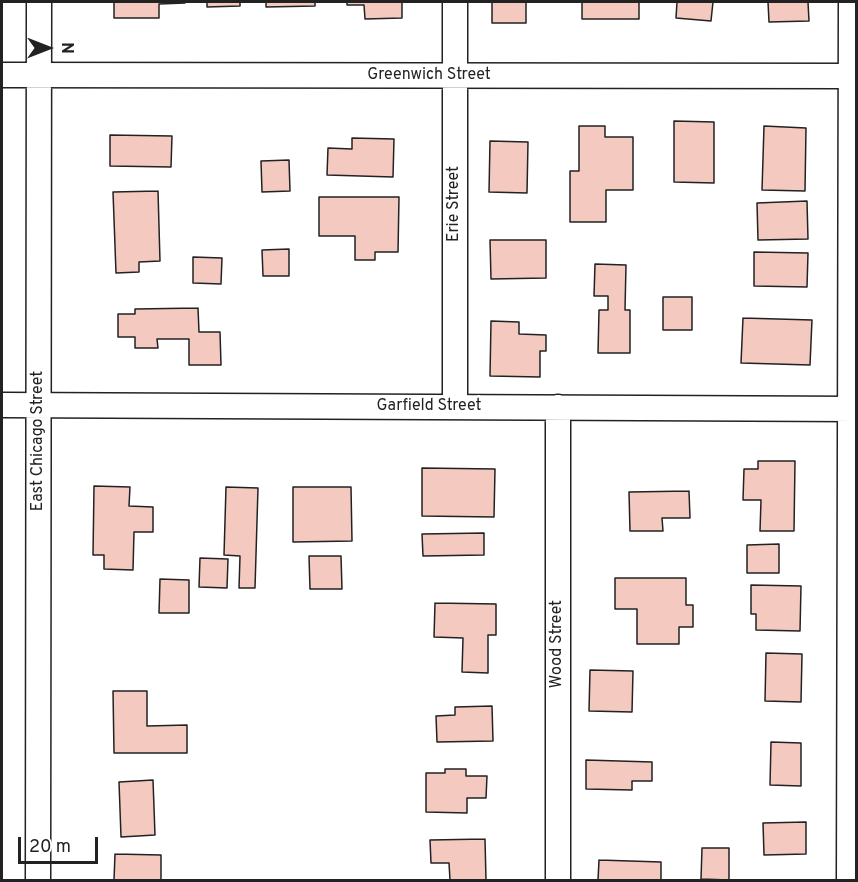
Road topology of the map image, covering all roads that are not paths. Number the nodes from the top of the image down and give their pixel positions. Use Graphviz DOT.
graph roads {
  1 [pos="39,2"];
  2 [pos="454,2"];
  3 [pos="851,2"];
  4 [pos="2,75"];
  5 [pos="39,75"];
  6 [pos="455,76"];
  7 [pos="854,76"];
  8 [pos="2,405"];
  9 [pos="39,405"];
  10 [pos="455,407"];
  11 [pos="558,407"];
  12 [pos="853,409"];
  13 [pos="38,880"];
  14 [pos="558,880"];
  15 [pos="849,880"];
  1 -- 5 [label="street, East Chicago Street"];
  2 -- 6 [label="street, Erie Street"];
  3 -- 7 [label="street"];
  4 -- 5 [label="street, Greenwich Street"];
  5 -- 6 [label="street, Greenwich Street"];
  5 -- 9 [label="street, East Chicago Street"];
  6 -- 7 [label="street, Greenwich Street"];
  6 -- 10 [label="street, Erie Street"];
  7 -- 12 [label="street"];
  8 -- 9 [label="street, Garfield Street"];
  9 -- 10 [label="street, Garfield Street"];
  9 -- 13 [label="street, East Chicago Street"];
  10 -- 11 [label="street, Garfield Street"];
  11 -- 12 [label="street, Garfield Street"];
  11 -- 14 [label="street, Wood Street"];
  12 -- 15 [label="street"];
}
